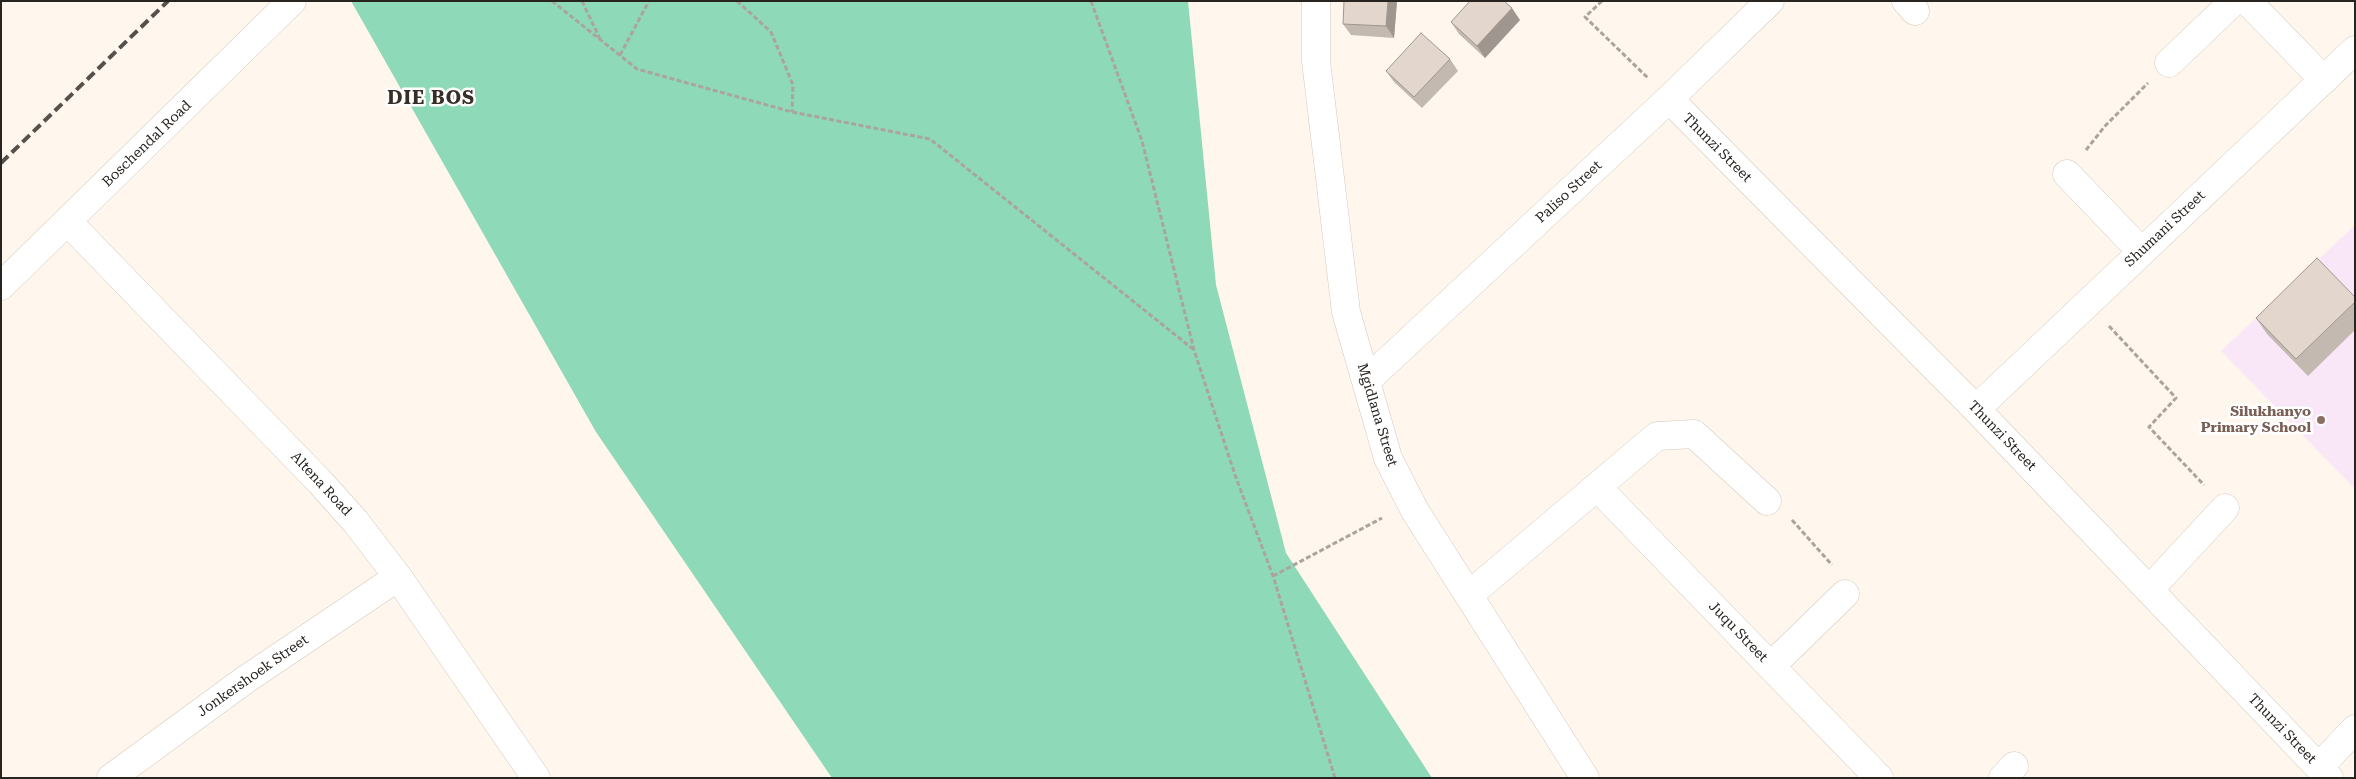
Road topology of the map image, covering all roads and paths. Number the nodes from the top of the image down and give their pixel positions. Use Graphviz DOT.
graph roads {
  1 [pos="292,1"];
  2 [pos="552,1"];
  3 [pos="582,1"];
  4 [pos="649,1"];
  5 [pos="737,1"];
  6 [pos="1091,1"];
  7 [pos="1316,1"];
  8 [pos="1602,1"];
  9 [pos="1770,1"];
  10 [pos="2234,1"];
  11 [pos="2247,1"];
  12 [pos="602,42"];
  13 [pos="2355,50"];
  14 [pos="620,56"];
  15 [pos="2168,63"];
  16 [pos="2324,80"];
  17 [pos="1670,99"];
  18 [pos="792,112"];
  19 [pos="2067,174"];
  20 [pos="68,222"];
  21 [pos="2141,251"];
  22 [pos="1,286"];
  23 [pos="2086,304"];
  24 [pos="1194,350"];
  25 [pos="1366,381"];
  26 [pos="1976,409"];
  27 [pos="1597,487"];
  28 [pos="1767,501"];
  29 [pos="2225,508"];
  30 [pos="1415,511"];
  31 [pos="1273,576"];
  32 [pos="398,577"];
  33 [pos="2149,590"];
  34 [pos="1845,594"];
  35 [pos="1469,595"];
  36 [pos="1771,666"];
  37 [pos="2355,729"];
  38 [pos="2324,772"];
  39 [pos="111,778"];
  40 [pos="536,778"];
  41 [pos="1335,778"];
  42 [pos="1585,778"];
  43 [pos="1879,778"];
  1 -- 20 [label="street, Boschendal Road"];
  2 -- 12 [label="path"];
  3 -- 12 [label="path"];
  4 -- 14 [label="path"];
  5 -- 18 [label="path"];
  6 -- 24 [label="path"];
  7 -- 25 [label="street, Mgidlana Street"];
  8 -- 17 [label="path"];
  9 -- 17 [label="street, Paliso Street"];
  10 -- 15 [label="street"];
  11 -- 16 [label="street"];
  12 -- 14 [label="path"];
  13 -- 16 [label="street, Shumani Street"];
  14 -- 18 [label="path"];
  15 -- 19 [label="path"];
  16 -- 21 [label="street, Shumani Street"];
  17 -- 25 [label="street, Paliso Street"];
  17 -- 26 [label="street, Thunzi Street"];
  18 -- 24 [label="path"];
  19 -- 21 [label="street"];
  20 -- 22 [label="street, Boschendal Road"];
  20 -- 32 [label="street, Altena Road"];
  21 -- 23 [label="street, Shumani Street"];
  23 -- 26 [label="street, Shumani Street"];
  23 -- 29 [label="path"];
  24 -- 31 [label="path"];
  25 -- 30 [label="street, Mgidlana Street"];
  26 -- 33 [label="street, Thunzi Street"];
  27 -- 28 [label="street"];
  27 -- 35 [label="street"];
  27 -- 36 [label="street, Juqu Street"];
  28 -- 34 [label="path"];
  29 -- 33 [label="street"];
  30 -- 31 [label="path"];
  30 -- 35 [label="street, Mgidlana Street"];
  31 -- 41 [label="path"];
  32 -- 39 [label="street, Jonkershoek Street"];
  32 -- 40 [label="street, Altena Road"];
  33 -- 38 [label="street, Thunzi Street"];
  34 -- 36 [label="street"];
  35 -- 42 [label="street, Mgidlana Street"];
  36 -- 43 [label="street, Juqu Street"];
  37 -- 38 [label="street"];
}
